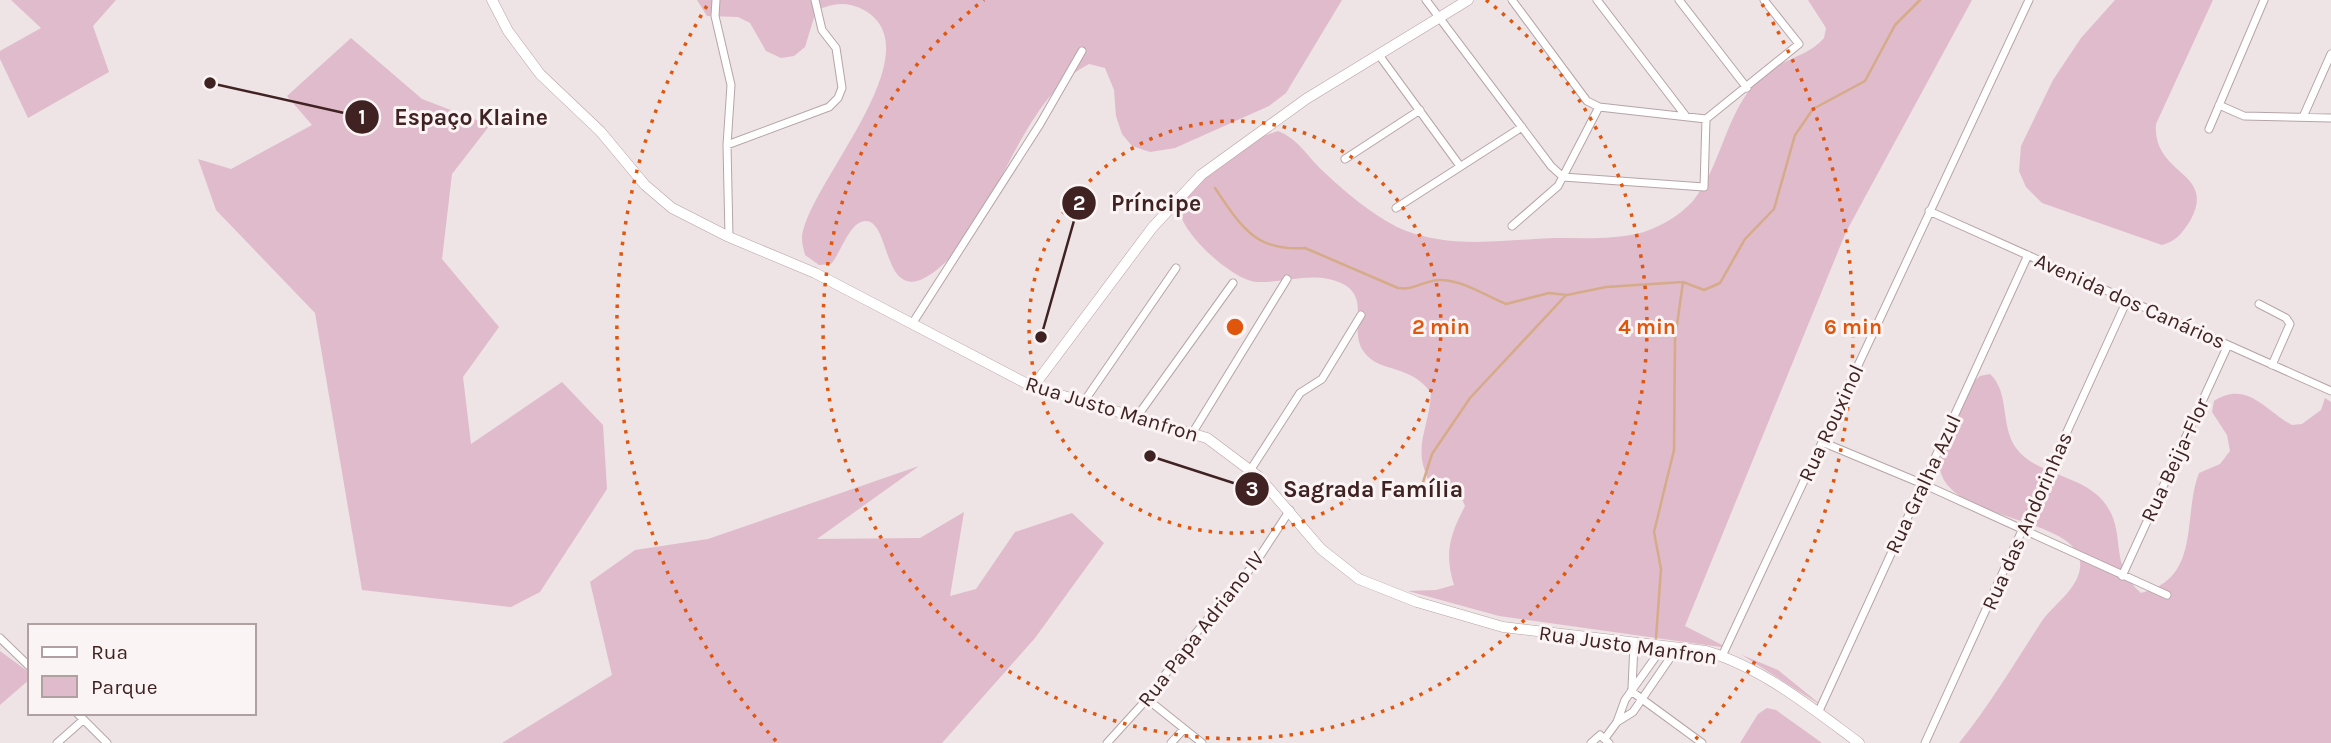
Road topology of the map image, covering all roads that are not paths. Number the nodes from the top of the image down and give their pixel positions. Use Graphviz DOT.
graph roads {
  1 [pos="492,0"];
  2 [pos="716,0"];
  3 [pos="815,0"];
  4 [pos="1426,0"];
  5 [pos="1468,0"];
  6 [pos="1512,0"];
  7 [pos="1597,0"];
  8 [pos="1679,0"];
  9 [pos="1764,0"];
  10 [pos="2029,0"];
  11 [pos="2264,0"];
  12 [pos="1438,19"];
  13 [pos="1082,51"];
  14 [pos="2331,54"];
  15 [pos="1379,55"];
  16 [pos="1747,88"];
  17 [pos="2219,105"];
  18 [pos="1599,107"];
  19 [pos="1420,110"];
  20 [pos="1685,115"];
  21 [pos="2303,117"];
  22 [pos="2331,118"];
  23 [pos="1706,120"];
  24 [pos="1522,127"];
  25 [pos="2209,129"];
  26 [pos="727,145"];
  27 [pos="1345,159"];
  28 [pos="1460,166"];
  29 [pos="1563,177"];
  30 [pos="1396,208"];
  31 [pos="1929,211"];
  32 [pos="1512,226"];
  33 [pos="729,237"];
  34 [pos="2028,255"];
  35 [pos="1176,268"];
  36 [pos="1287,279"];
  37 [pos="1233,283"];
  38 [pos="2127,299"];
  39 [pos="2259,304"];
  40 [pos="1361,315"];
  41 [pos="912,324"];
  42 [pos="2228,345"];
  43 [pos="2272,365"];
  44 [pos="1033,387"];
  45 [pos="2331,391"];
  46 [pos="1082,404"];
  47 [pos="1136,418"];
  48 [pos="1193,432"];
  49 [pos="1822,442"];
  50 [pos="1251,469"];
  51 [pos="1923,484"];
  52 [pos="1290,510"];
  53 [pos="2023,532"];
  54 [pos="2122,576"];
  55 [pos="2167,595"];
  56 [pos="0,638"];
  57 [pos="1634,644"];
  58 [pos="1662,648"];
  59 [pos="1677,648"];
  60 [pos="1722,656"];
  61 [pos="28,665"];
  62 [pos="1632,690"];
  63 [pos="1147,699"];
  64 [pos="1643,699"];
  65 [pos="1818,713"];
  66 [pos="79,715"];
  67 [pos="83,720"];
  68 [pos="1617,722"];
  69 [pos="1184,729"];
  70 [pos="1608,740"];
  71 [pos="57,743"];
  72 [pos="107,743"];
  73 [pos="1107,743"];
  74 [pos="1171,743"];
  75 [pos="1202,743"];
  76 [pos="1591,743"];
  77 [pos="1702,743"];
  78 [pos="1859,743"];
  79 [pos="1925,743"];
  1 -- 33 [label="main road, Rua Justo Manfron"];
  2 -- 26 [label="street"];
  3 -- 26 [label="street"];
  4 -- 12 [label="street"];
  5 -- 12 [label="main road"];
  6 -- 18 [label="street"];
  7 -- 20 [label="street"];
  8 -- 16 [label="street"];
  9 -- 16 [label="street"];
  10 -- 31 [label="street, Rua Rouxinol"];
  11 -- 17 [label="street"];
  12 -- 15 [label="main road"];
  12 -- 24 [label="street"];
  13 -- 41 [label="street"];
  14 -- 21 [label="street"];
  15 -- 19 [label="street"];
  15 -- 44 [label="main road"];
  16 -- 23 [label="street"];
  17 -- 21 [label="street"];
  17 -- 25 [label="street"];
  18 -- 20 [label="street"];
  18 -- 29 [label="street"];
  19 -- 27 [label="street"];
  19 -- 28 [label="street"];
  20 -- 23 [label="street"];
  21 -- 22 [label="street"];
  23 -- 29 [label="street"];
  24 -- 28 [label="street"];
  24 -- 29 [label="street"];
  26 -- 33 [label="street"];
  28 -- 30 [label="street"];
  29 -- 32 [label="street"];
  31 -- 34 [label="street, Avenida dos Canários"];
  31 -- 49 [label="street, Rua Rouxinol"];
  33 -- 41 [label="main road, Rua Justo Manfron"];
  34 -- 38 [label="street, Avenida dos Canários"];
  34 -- 51 [label="street, Rua Gralha Azul"];
  35 -- 46 [label="street"];
  36 -- 48 [label="street"];
  37 -- 47 [label="street"];
  38 -- 42 [label="street, Avenida dos Canários"];
  38 -- 53 [label="street, Rua das Andorinhas"];
  39 -- 43 [label="street"];
  40 -- 50 [label="street"];
  41 -- 44 [label="main road, Rua Justo Manfron"];
  42 -- 43 [label="street, Avenida dos Canários"];
  42 -- 54 [label="street, Rua Beija-Flor"];
  43 -- 45 [label="street, Avenida dos Canários"];
  44 -- 46 [label="main road, Rua Justo Manfron"];
  46 -- 47 [label="main road, Rua Justo Manfron"];
  47 -- 48 [label="main road, Rua Justo Manfron"];
  48 -- 50 [label="main road, Rua Justo Manfron"];
  49 -- 51 [label="street"];
  49 -- 60 [label="street, Rua Rouxinol"];
  50 -- 52 [label="main road, Rua Justo Manfron"];
  51 -- 53 [label="street"];
  51 -- 65 [label="street, Rua Gralha Azul"];
  52 -- 57 [label="main road, Rua Justo Manfron"];
  52 -- 63 [label="street, Rua Papa Adriano IV"];
  53 -- 54 [label="street"];
  53 -- 79 [label="street, Rua das Andorinhas"];
  54 -- 55 [label="street"];
  56 -- 61 [label="street"];
  57 -- 58 [label="main road, Rua Justo Manfron"];
  57 -- 62 [label="street"];
  58 -- 59 [label="main road, Rua Justo Manfron"];
  58 -- 62 [label="street"];
  59 -- 60 [label="main road, Rua Justo Manfron"];
  59 -- 64 [label="street"];
  60 -- 65 [label="main road, Rua Justo Manfron"];
  62 -- 64 [label="street"];
  62 -- 68 [label="street"];
  63 -- 69 [label="street"];
  63 -- 73 [label="street, Rua Papa Adriano IV"];
  64 -- 68 [label="street"];
  64 -- 77 [label="street"];
  65 -- 78 [label="main road, Rua Justo Manfron"];
  66 -- 67 [label="street"];
  67 -- 71 [label="street"];
  67 -- 72 [label="street"];
  68 -- 70 [label="street"];
  69 -- 74 [label="street"];
  69 -- 75 [label="street"];
  70 -- 76 [label="street"];
}
